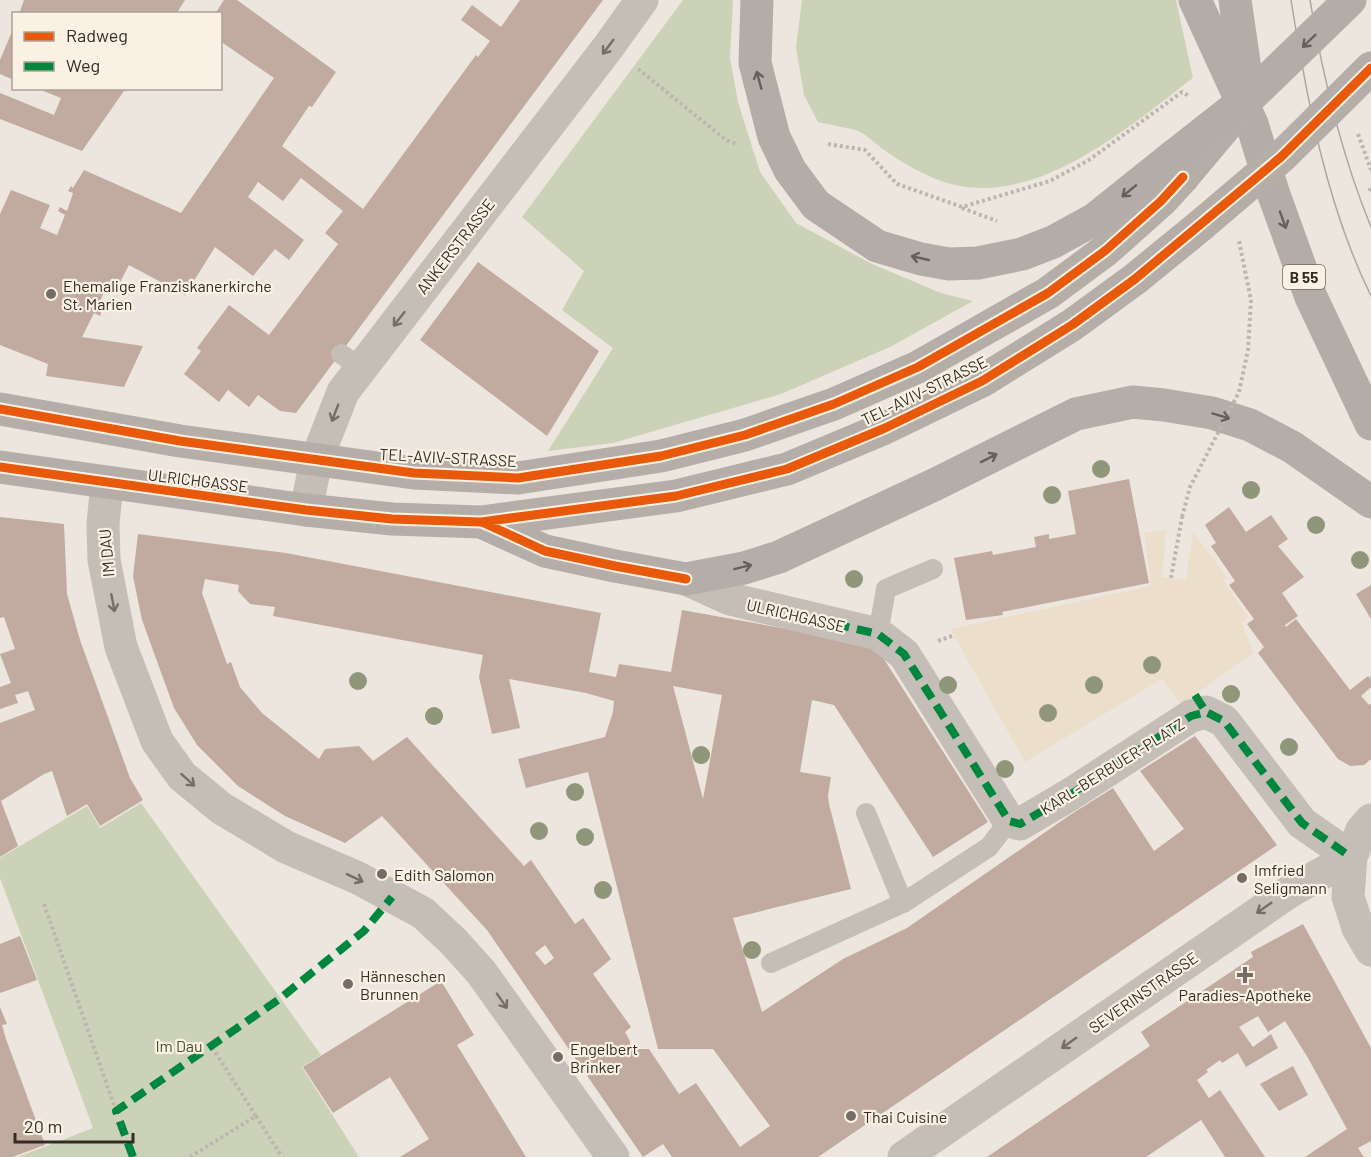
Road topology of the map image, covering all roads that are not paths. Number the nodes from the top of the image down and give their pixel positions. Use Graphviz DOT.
graph roads {
  1 [pos="642,0"];
  2 [pos="757,0"];
  3 [pos="1195,0"];
  4 [pos="1235,0"];
  5 [pos="1350,0"];
  6 [pos="1371,68"];
  7 [pos="1252,124"];
  8 [pos="1179,166"];
  9 [pos="0,409"];
  10 [pos="1371,424"];
  11 [pos="316,461"];
  12 [pos="0,467"];
  13 [pos="107,483"];
  14 [pos="1371,502"];
  15 [pos="306,510"];
  16 [pos="392,519"];
  17 [pos="481,522"];
  18 [pos="933,569"];
  19 [pos="686,579"];
  20 [pos="878,634"];
  21 [pos="866,813"];
  22 [pos="1371,820"];
  23 [pos="1009,821"];
  24 [pos="1351,857"];
  25 [pos="903,903"];
  26 [pos="1371,950"];
  27 [pos="771,963"];
  28 [pos="613,1157"];
  29 [pos="904,1157"];
  1 -- 11 [label="street, ANKERSTRASSE, one-way"];
  8 -- 2 [label="main road, one-way"];
  3 -- 7 [label="main road"];
  4 -- 7 [label="main road, B 55"];
  5 -- 8 [label="main road, one-way, bridge"];
  6 -- 17 [label="main road, TEL-AVIV-STRASSE, bridge"];
  7 -- 10 [label="main road, B 55, one-way"];
  8 -- 11 [label="main road, TEL-AVIV-STRASSE"];
  9 -- 11 [label="main road"];
  11 -- 15 [label="street, ANKERSTRASSE"];
  12 -- 13 [label="main road, ULRICHGASSE"];
  13 -- 15 [label="main road, ULRICHGASSE"];
  13 -- 28 [label="street, IM DAU, one-way"];
  19 -- 14 [label="main road, one-way"];
  15 -- 16 [label="main road, ULRICHGASSE"];
  16 -- 17 [label="main road, TEL-AVIV-STRASSE"];
  17 -- 19 [label="main road"];
  18 -- 20 [label="lane"];
  19 -- 20 [label="street, ULRICHGASSE"];
  20 -- 23 [label="street, ULRICHGASSE"];
  21 -- 25 [label="lane"];
  22 -- 24 [label="street"];
  23 -- 24 [label="street, KARL-BERBUER-PLATZ"];
  23 -- 25 [label="lane"];
  24 -- 26 [label="street"];
  24 -- 29 [label="street, SEVERINSTRASSE, one-way"];
  25 -- 27 [label="lane"];
}
